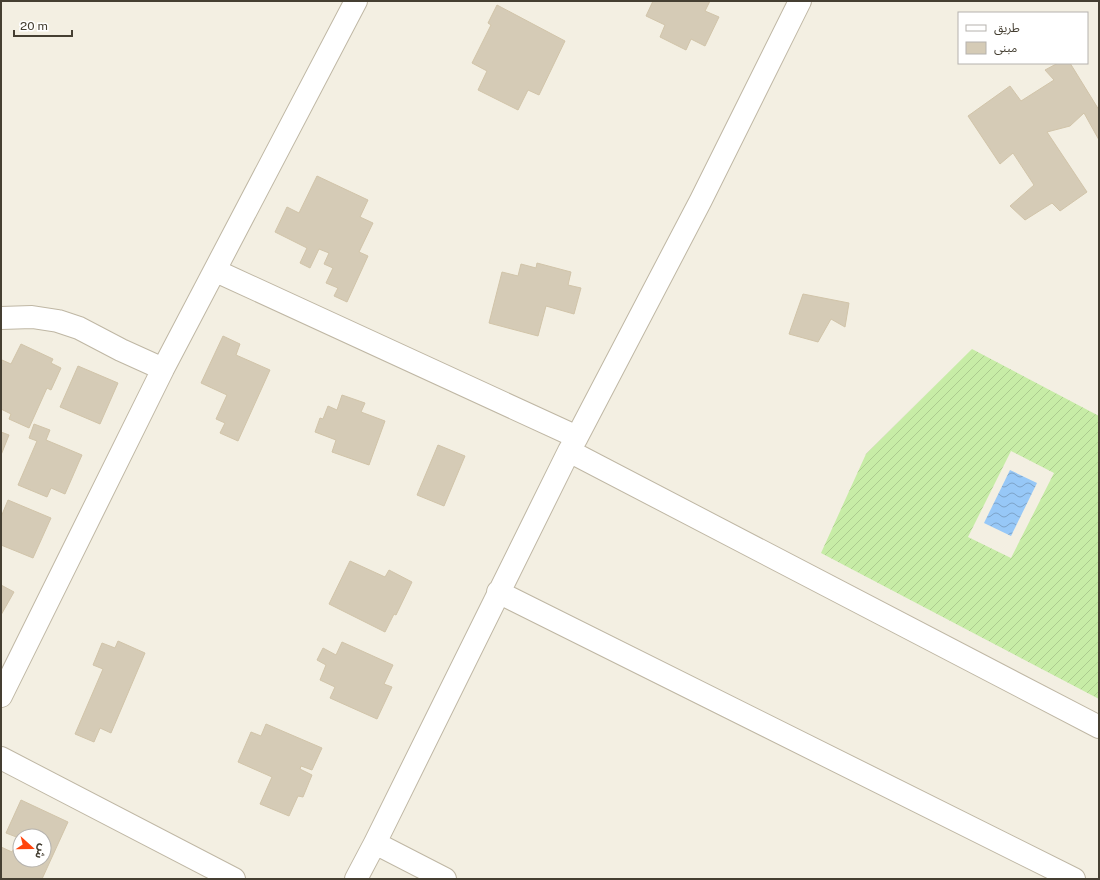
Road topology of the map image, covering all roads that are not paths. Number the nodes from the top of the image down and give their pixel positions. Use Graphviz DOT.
graph roads {
  1 [pos="356,1"];
  2 [pos="800,1"];
  3 [pos="216,271"];
  4 [pos="1,318"];
  5 [pos="164,369"];
  6 [pos="573,444"];
  7 [pos="498,592"];
  8 [pos="1,696"];
  9 [pos="1099,727"];
  10 [pos="1,758"];
  11 [pos="375,843"];
  12 [pos="234,879"];
  13 [pos="356,879"];
  14 [pos="445,879"];
  15 [pos="1074,879"];
  1 -- 3 [label="street"];
  2 -- 6 [label="street"];
  3 -- 5 [label="street"];
  3 -- 6 [label="street"];
  4 -- 5 [label="street"];
  5 -- 8 [label="street"];
  6 -- 7 [label="street"];
  6 -- 9 [label="street"];
  7 -- 11 [label="street"];
  7 -- 15 [label="street"];
  10 -- 12 [label="street"];
  11 -- 13 [label="street"];
  11 -- 14 [label="street"];
}
